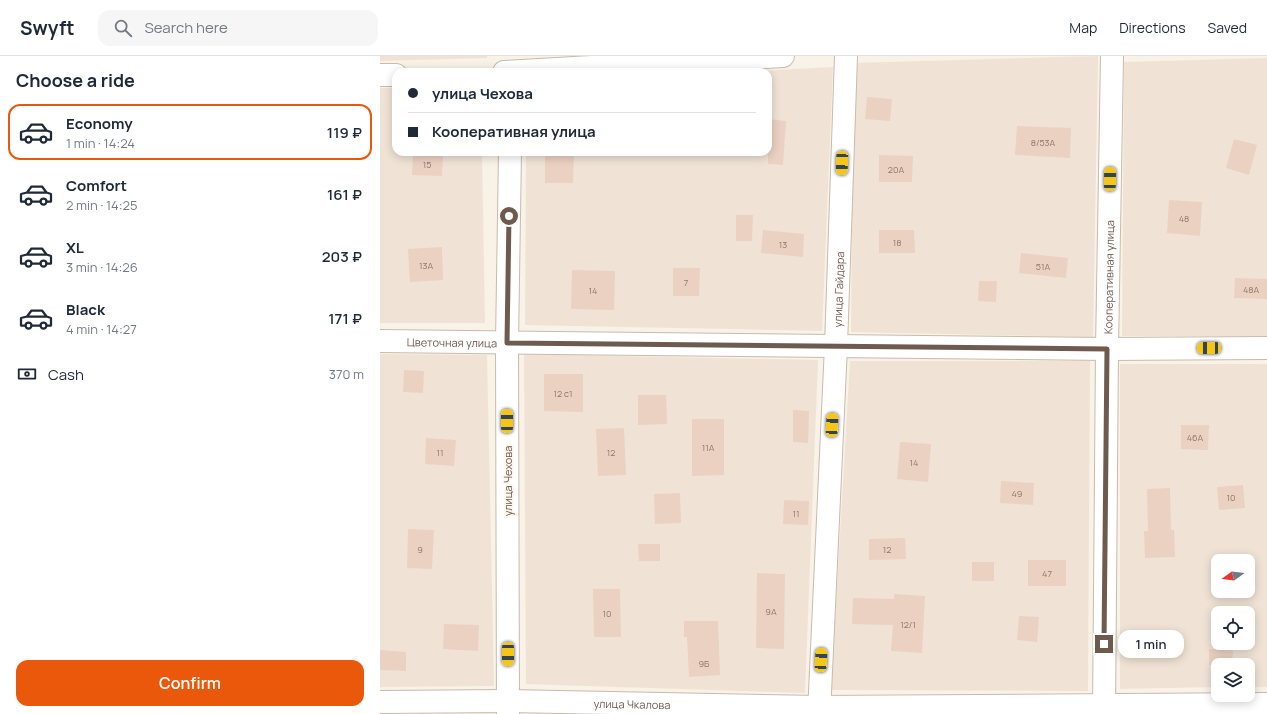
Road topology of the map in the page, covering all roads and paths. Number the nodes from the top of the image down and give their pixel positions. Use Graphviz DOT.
graph roads {
  1 [pos="511,56"];
  2 [pos="783,56"];
  3 [pos="846,56"];
  4 [pos="1112,56"];
  5 [pos="511,68"];
  6 [pos="579,68"];
  7 [pos="392,74"];
  8 [pos="380,75"];
  9 [pos="510,156"];
  10 [pos="380,341"];
  11 [pos="507,343"];
  12 [pos="836,346"];
  13 [pos="1267,348"];
  14 [pos="1107,349"];
  15 [pos="380,702"];
  16 [pos="1267,704"];
  17 [pos="508,708"];
  18 [pos="819,710"];
  19 [pos="1104,710"];
  1 -- 5 [label="street"];
  2 -- 6 [label="street"];
  3 -- 12 [label="street, улица Гайдара"];
  4 -- 14 [label="street, Кооперативная улица"];
  7 -- 8 [label="street"];
  9 -- 11 [label="street, улица Чехова"];
  10 -- 11 [label="street, Цветочная улица"];
  11 -- 12 [label="street, Цветочная улица"];
  11 -- 17 [label="street, улица Чехова"];
  12 -- 14 [label="street, Цветочная улица"];
  12 -- 18 [label="street, улица Гайдара"];
  13 -- 14 [label="street, Цветочная улица"];
  14 -- 19 [label="street, Кооперативная улица"];
  15 -- 17 [label="street, улица Чкалова"];
  16 -- 19 [label="street, улица Чкалова"];
  17 -- 18 [label="street, улица Чкалова"];
  18 -- 19 [label="street, улица Чкалова"];
}
